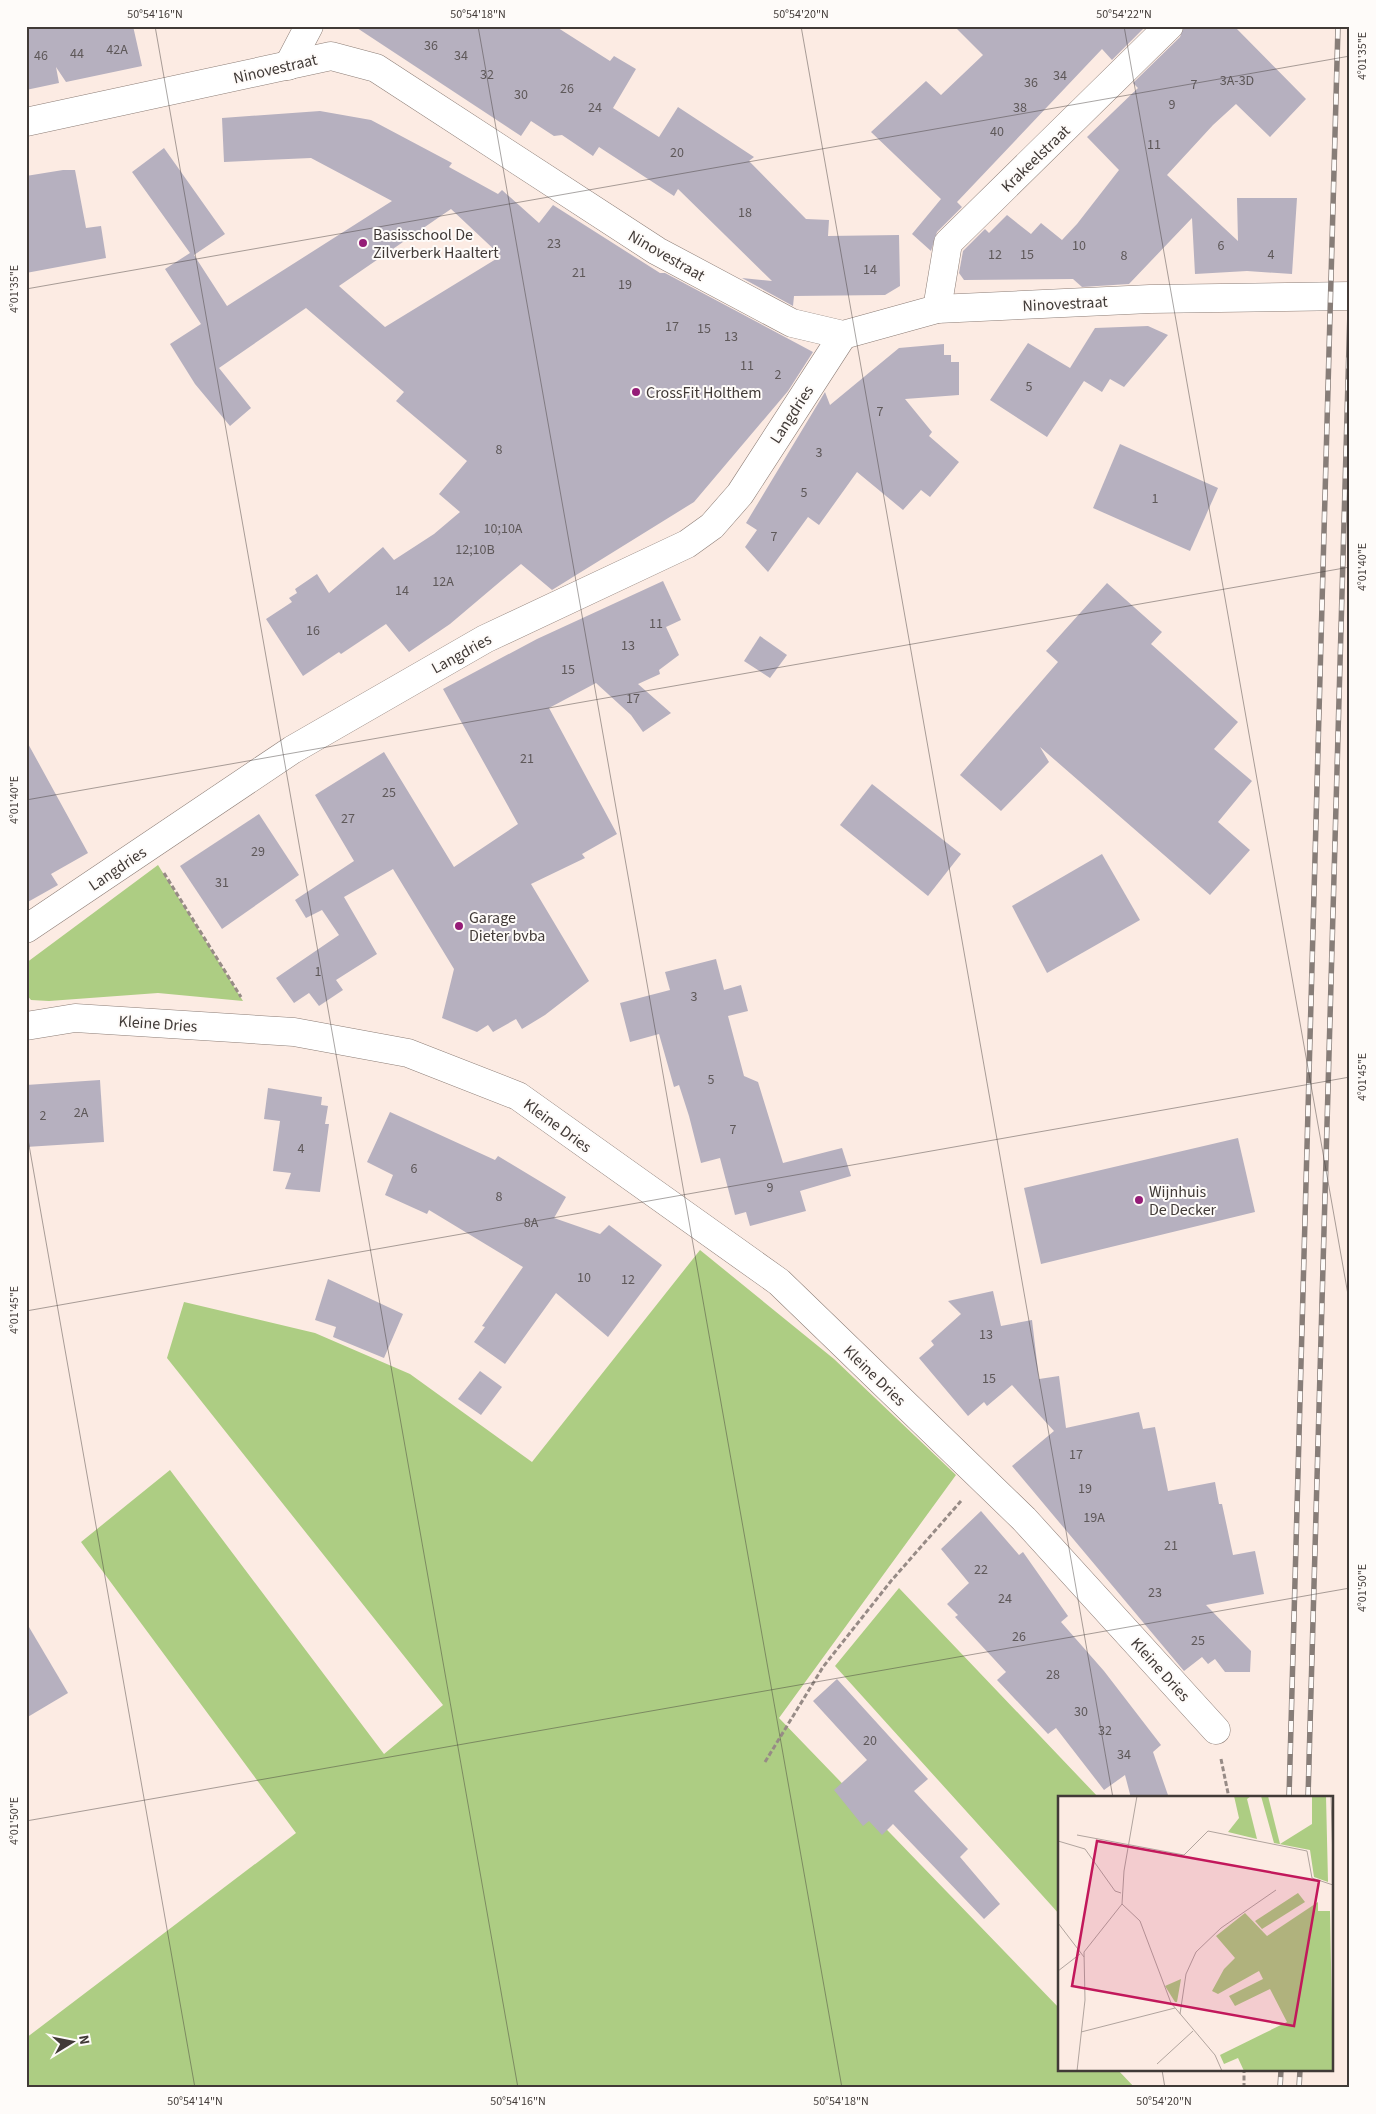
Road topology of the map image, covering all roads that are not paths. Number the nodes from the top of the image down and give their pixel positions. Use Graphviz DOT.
graph roads {
  1 [pos="309,26"];
  2 [pos="1169,26"];
  3 [pos="288,66"];
  4 [pos="26,122"];
  5 [pos="1350,296"];
  6 [pos="937,309"];
  7 [pos="843,335"];
  8 [pos="26,929"];
  9 [pos="26,1026"];
  10 [pos="1216,1730"];
  1 -- 3 [label="street"];
  2 -- 6 [label="street, Krakeelstraat"];
  3 -- 4 [label="street, Ninovestraat"];
  3 -- 7 [label="street, Ninovestraat"];
  5 -- 6 [label="street, Ninovestraat"];
  6 -- 7 [label="street, Ninovestraat"];
  7 -- 8 [label="street, Langdries"];
  9 -- 10 [label="street, Kleine Dries"];
}
